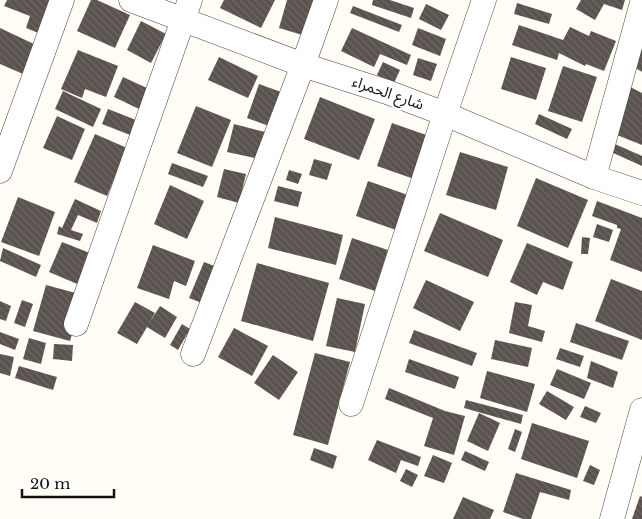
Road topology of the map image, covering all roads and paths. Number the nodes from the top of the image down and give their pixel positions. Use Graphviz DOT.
graph roads {
  1 [pos="62,0"];
  2 [pos="131,0"];
  3 [pos="326,0"];
  4 [pos="484,0"];
  5 [pos="642,3"];
  6 [pos="186,10"];
  7 [pos="303,65"];
  8 [pos="445,114"];
  9 [pos="0,171"];
  10 [pos="594,177"];
  11 [pos="642,193"];
  12 [pos="76,324"];
  13 [pos="192,354"];
  14 [pos="351,404"];
  15 [pos="642,410"];
  16 [pos="612,519"];
  1 -- 9 [label="street"];
  2 -- 6 [label="street, شارع الحمراء"];
  3 -- 7 [label="street"];
  4 -- 8 [label="street"];
  5 -- 10 [label="street"];
  6 -- 7 [label="street, شارع الحمراء"];
  6 -- 12 [label="street"];
  7 -- 8 [label="street, شارع الحمراء"];
  7 -- 13 [label="street"];
  8 -- 10 [label="street, شارع الحمراء"];
  8 -- 14 [label="street"];
  10 -- 11 [label="street, شارع الحمراء"];
  15 -- 16 [label="street"];
}
